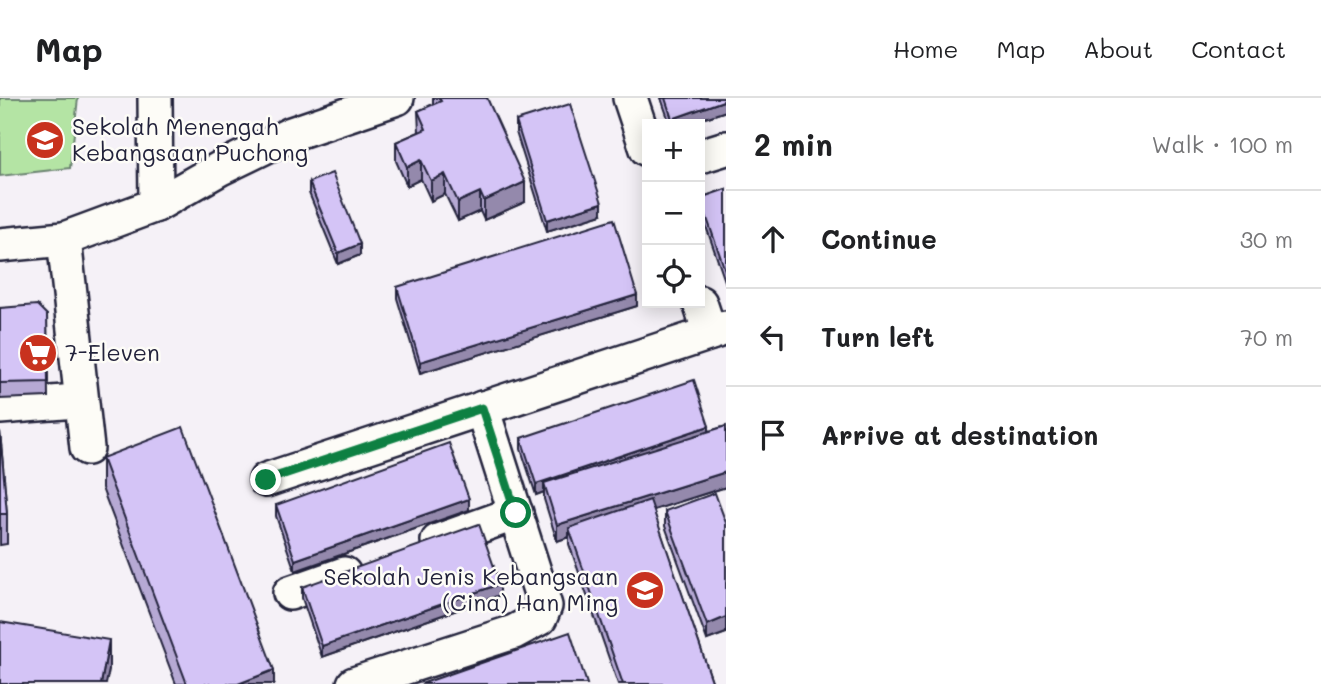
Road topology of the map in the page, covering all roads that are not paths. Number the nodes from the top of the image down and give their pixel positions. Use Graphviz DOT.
graph roads {
  1 [pos="155,98"];
  2 [pos="397,98"];
  3 [pos="630,98"];
  4 [pos="642,134"];
  5 [pos="726,148"];
  6 [pos="705,154"];
  7 [pos="156,205"];
  8 [pos="64,239"];
  9 [pos="0,245"];
  10 [pos="712,321"];
  11 [pos="64,402"];
  12 [pos="0,407"];
  13 [pos="482,408"];
  14 [pos="87,448"];
  15 [pos="266,480"];
  16 [pos="516,513"];
  17 [pos="415,549"];
  18 [pos="378,562"];
  19 [pos="290,593"];
  20 [pos="354,684"];
  1 -- 7 [label="street"];
  2 -- 7 [label="street"];
  3 -- 4 [label="street"];
  5 -- 6 [label="street"];
  7 -- 8 [label="street"];
  8 -- 9 [label="street"];
  8 -- 14 [label="street"];
  10 -- 13 [label="street"];
  11 -- 12 [label="street"];
  13 -- 15 [label="street"];
  13 -- 16 [label="street"];
  16 -- 17 [label="street"];
  16 -- 20 [label="street"];
  18 -- 19 [label="street"];
}
